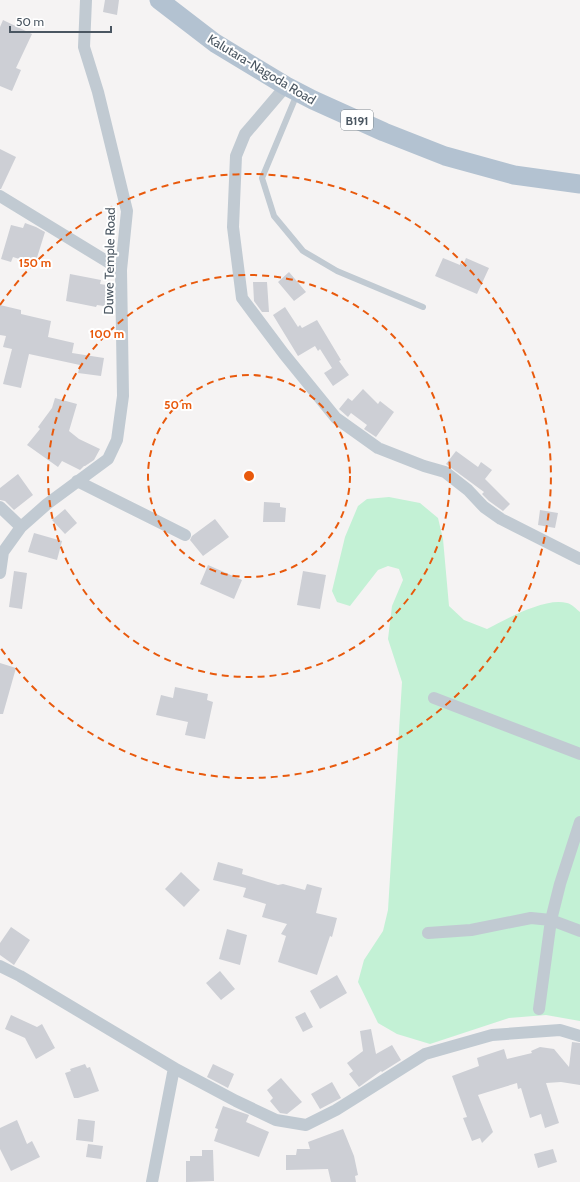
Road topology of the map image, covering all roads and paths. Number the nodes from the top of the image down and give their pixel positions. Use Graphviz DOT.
graph roads {
  1 [pos="86,0"];
  2 [pos="159,0"];
  3 [pos="292,89"];
  4 [pos="580,184"];
  5 [pos="0,196"];
  6 [pos="122,270"];
  7 [pos="423,307"];
  8 [pos="77,481"];
  9 [pos="0,508"];
  10 [pos="21,527"];
  11 [pos="185,535"];
  12 [pos="580,559"];
  13 [pos="0,574"];
  14 [pos="434,698"];
  15 [pos="580,754"];
  16 [pos="580,822"];
  17 [pos="551,920"];
  18 [pos="580,931"];
  19 [pos="428,933"];
  20 [pos="0,966"];
  21 [pos="539,1009"];
  22 [pos="580,1036"];
  23 [pos="174,1068"];
  24 [pos="152,1182"];
  1 -- 6 [label="street, Duwe Temple Road"];
  2 -- 3 [label="main road, Kalutara-Nagoda Road / B191"];
  3 -- 4 [label="main road, Kalutara-Nagoda Road / B191"];
  3 -- 7 [label="lane"];
  3 -- 12 [label="street"];
  5 -- 6 [label="street"];
  6 -- 8 [label="street, Duwe Temple Road"];
  8 -- 10 [label="street, Duwe Temple Road"];
  8 -- 11 [label="street"];
  9 -- 10 [label="street"];
  10 -- 13 [label="street, Duwe Temple Road"];
  14 -- 15 [label="street"];
  16 -- 17 [label="street"];
  17 -- 18 [label="street"];
  17 -- 19 [label="street"];
  17 -- 21 [label="street"];
  20 -- 23 [label="street"];
  22 -- 23 [label="street"];
  23 -- 24 [label="street"];
}
